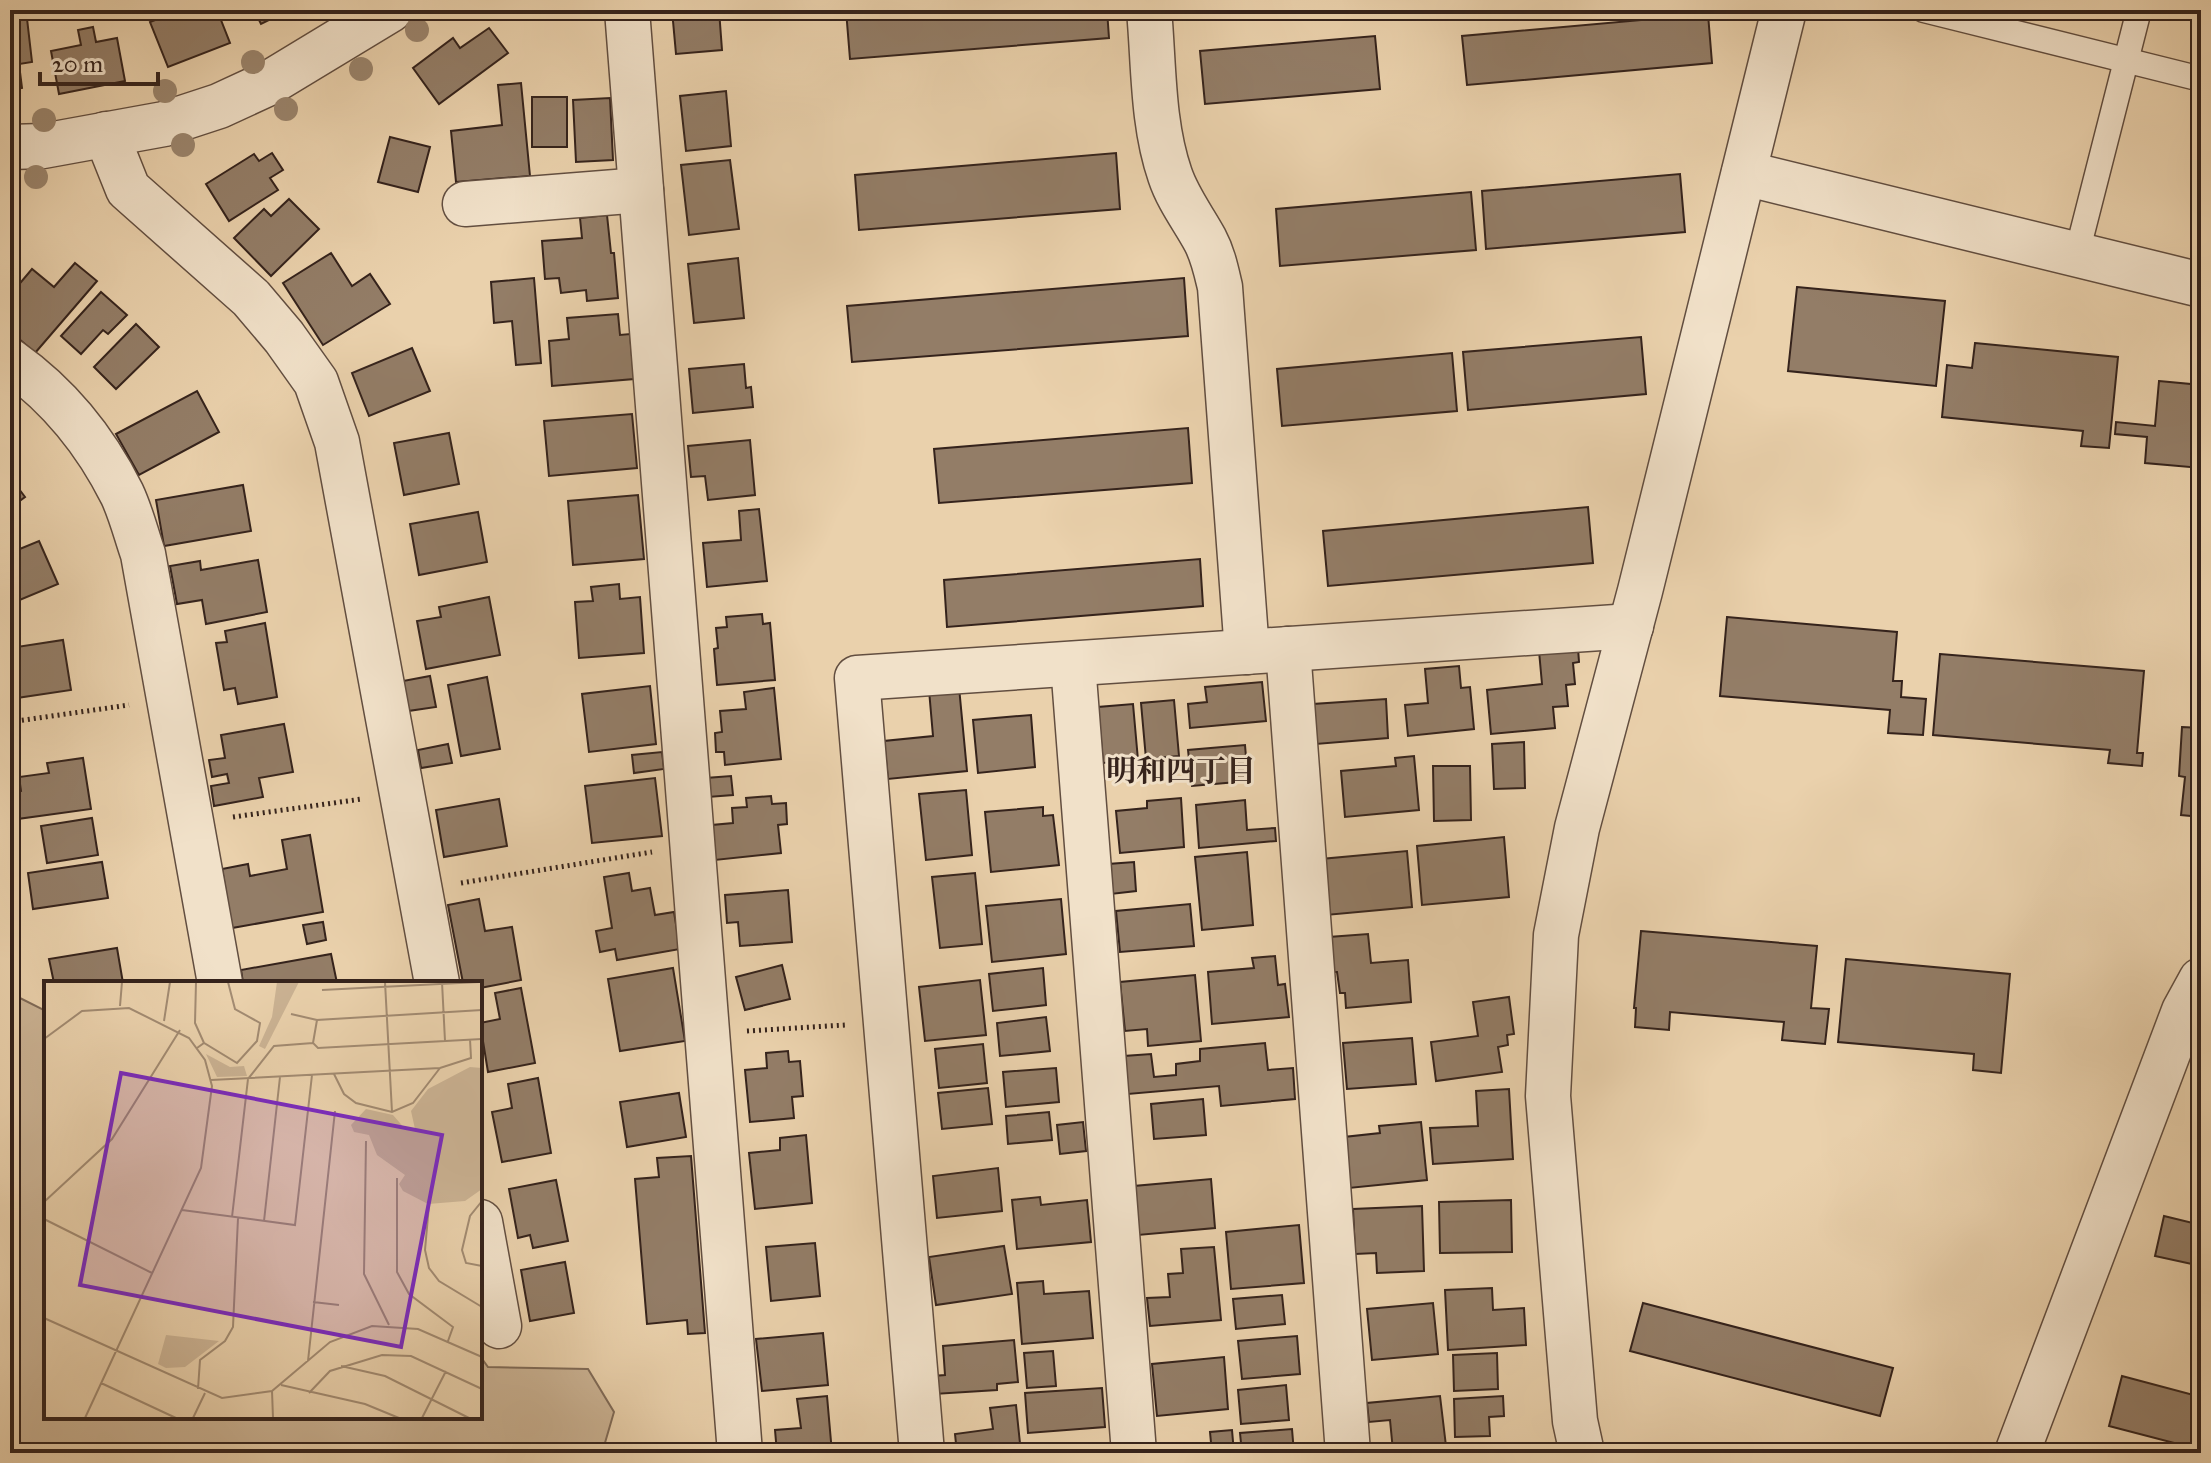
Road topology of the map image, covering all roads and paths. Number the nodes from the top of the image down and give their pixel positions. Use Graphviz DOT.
graph roads {
  1 [pos="390,10"];
  2 [pos="627,10"];
  3 [pos="1149,10"];
  4 [pos="1784,10"];
  5 [pos="1924,10"];
  6 [pos="2139,10"];
  7 [pos="2126,61"];
  8 [pos="2201,79"];
  9 [pos="106,134"];
  10 [pos="10,147"];
  11 [pos="1744,173"];
  12 [pos="641,190"];
  13 [pos="465,204"];
  14 [pos="2077,253"];
  15 [pos="2201,285"];
  16 [pos="10,361"];
  17 [pos="1631,626"];
  18 [pos="1267,651"];
  19 [pos="1073,664"];
  20 [pos="169,700"];
  21 [pos="10,722"];
  22 [pos="403,793"];
  23 [pos="192,824"];
  24 [pos="693,846"];
  25 [pos="420,890"];
  26 [pos="2201,980"];
  27 [pos="220,981"];
  28 [pos="437,981"];
  29 [pos="886,1023"];
  30 [pos="707,1034"];
  31 [pos="482,1233"];
  32 [pos="499,1326"];
  33 [pos="740,1453"];
  34 [pos="922,1453"];
  35 [pos="1134,1453"];
  36 [pos="1348,1453"];
  37 [pos="1582,1453"];
  38 [pos="2017,1453"];
  1 -- 9 [label="street"];
  2 -- 12 [label="street"];
  3 -- 18 [label="street"];
  4 -- 11 [label="street"];
  5 -- 7 [label="lane"];
  6 -- 7 [label="lane"];
  7 -- 8 [label="lane"];
  7 -- 14 [label="lane"];
  9 -- 10 [label="street"];
  9 -- 22 [label="street"];
  11 -- 14 [label="street"];
  11 -- 17 [label="street"];
  12 -- 13 [label="street"];
  12 -- 24 [label="street"];
  14 -- 15 [label="street"];
  16 -- 20 [label="street"];
  17 -- 18 [label="street"];
  17 -- 37 [label="street"];
  18 -- 19 [label="street"];
  18 -- 36 [label="street"];
  19 -- 29 [label="street"];
  19 -- 35 [label="street"];
  20 -- 21 [label="path"];
  20 -- 23 [label="street"];
  22 -- 23 [label="path"];
  22 -- 25 [label="street"];
  23 -- 27 [label="street"];
  24 -- 25 [label="path"];
  24 -- 30 [label="street"];
  25 -- 28 [label="street"];
  26 -- 38 [label="street"];
  29 -- 30 [label="path"];
  29 -- 34 [label="street"];
  30 -- 33 [label="street"];
  31 -- 32 [label="street"];
}
